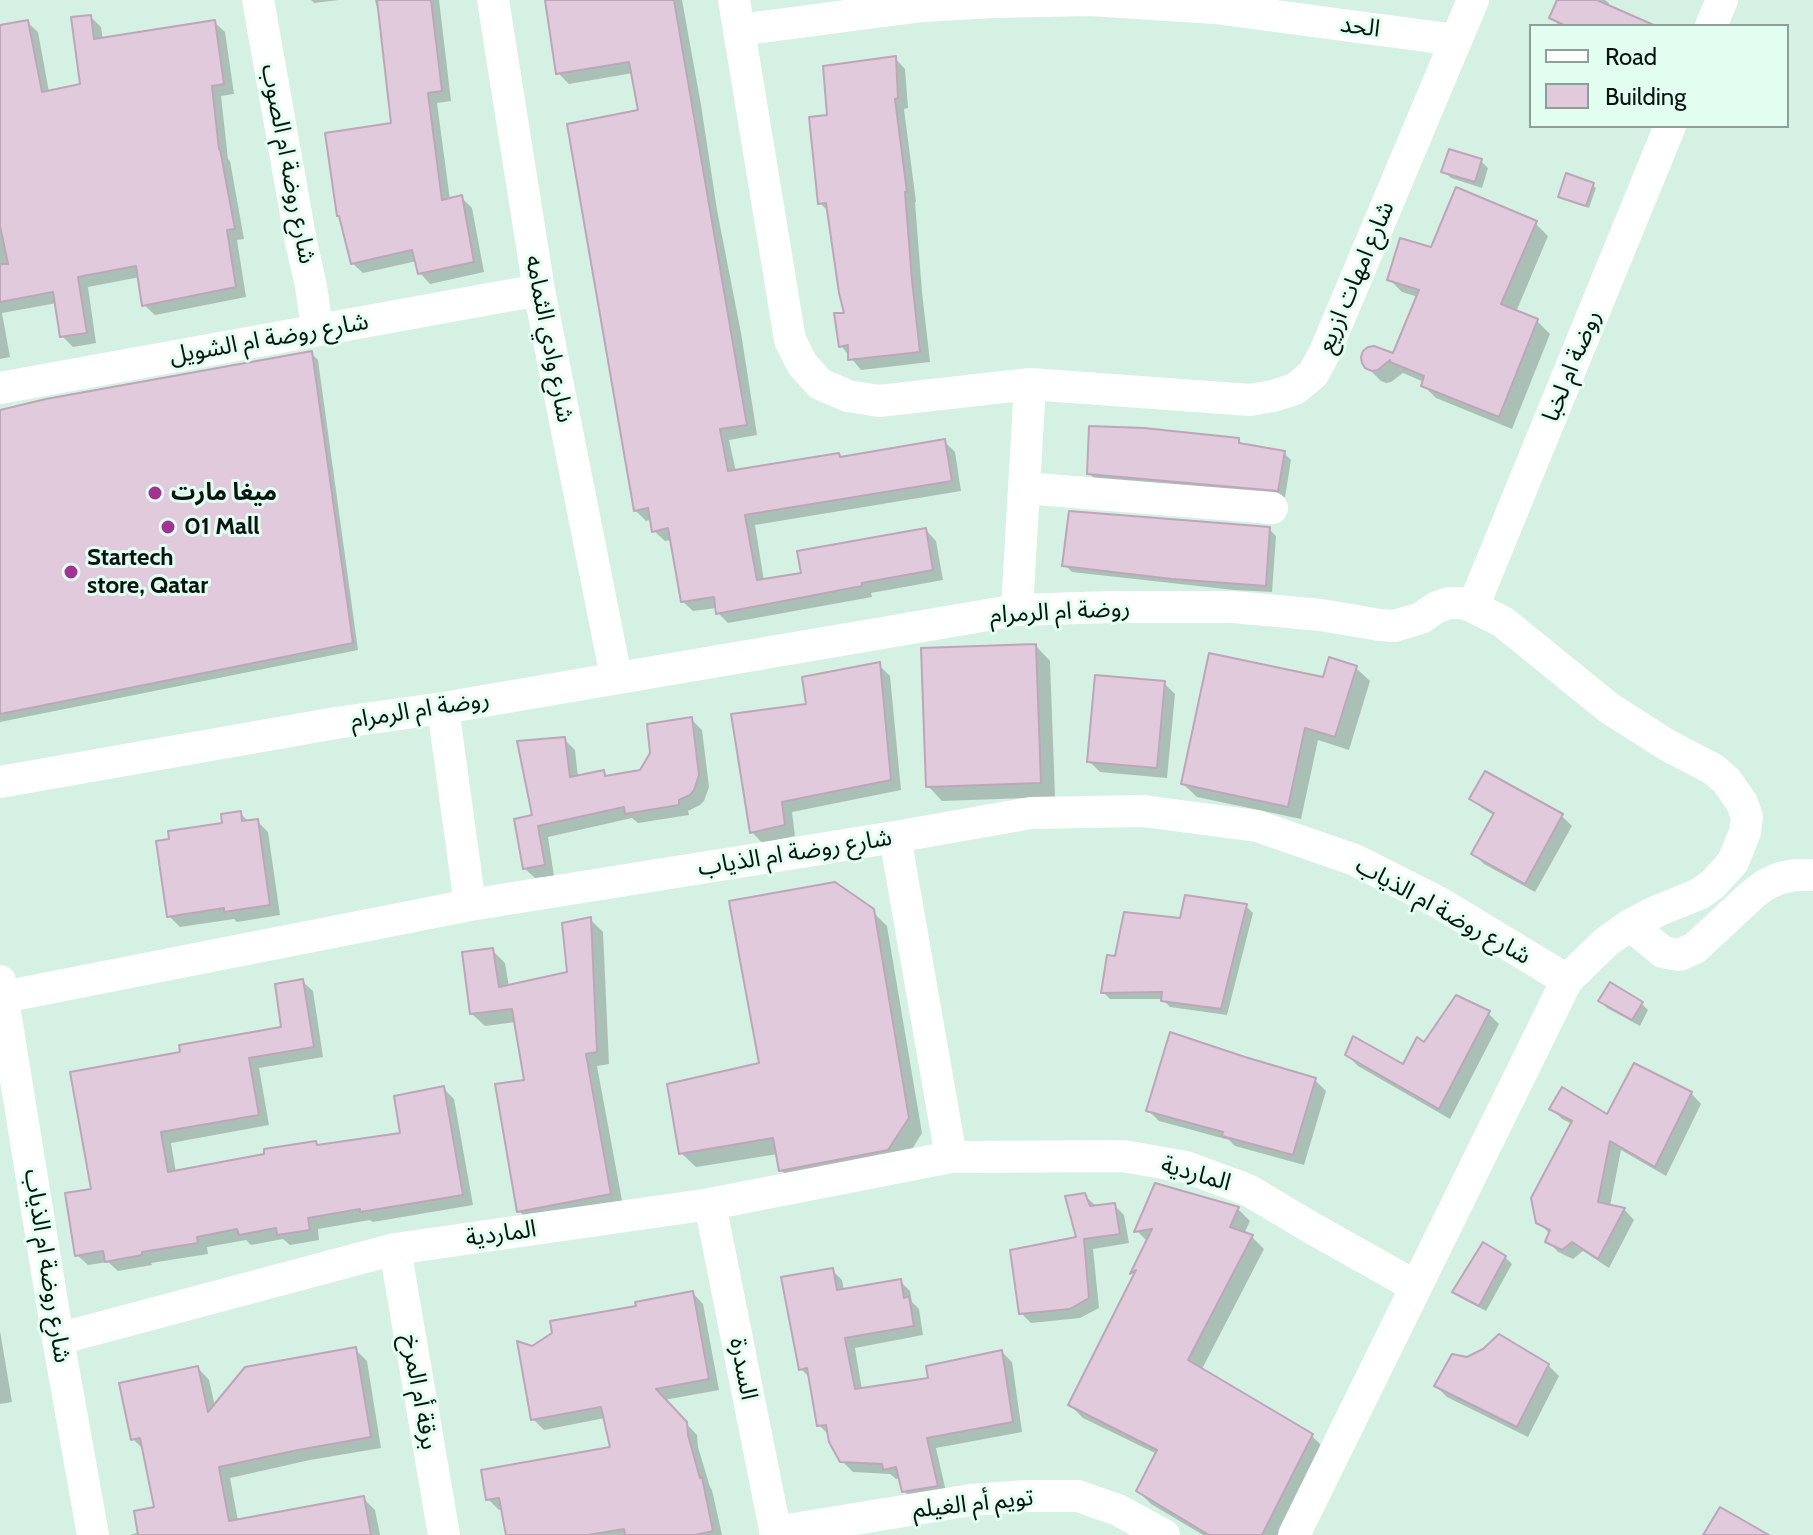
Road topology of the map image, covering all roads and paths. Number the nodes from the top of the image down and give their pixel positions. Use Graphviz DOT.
graph roads {
  1 [pos="258,0"];
  2 [pos="493,0"];
  3 [pos="1473,0"];
  4 [pos="1722,0"];
  5 [pos="1216,4"];
  6 [pos="736,15"];
  7 [pos="1712,24"];
  8 [pos="1456,40"];
  9 [pos="1669,128"];
  10 [pos="539,290"];
  11 [pos="317,329"];
  12 [pos="1030,384"];
  13 [pos="0,388"];
  14 [pos="1024,488"];
  15 [pos="1272,508"];
  16 [pos="1473,607"];
  17 [pos="1017,610"];
  18 [pos="616,677"];
  19 [pos="443,708"];
  20 [pos="0,782"];
  21 [pos="895,837"];
  22 [pos="1813,875"];
  23 [pos="470,905"];
  24 [pos="1630,925"];
  25 [pos="1567,980"];
  26 [pos="2,989"];
  27 [pos="951,1157"];
  28 [pos="710,1204"];
  29 [pos="395,1249"];
  30 [pos="1415,1286"];
  31 [pos="58,1339"];
  32 [pos="776,1534"];
  33 [pos="93,1535"];
  34 [pos="444,1535"];
  35 [pos="1164,1535"];
  36 [pos="1294,1535"];
  1 -- 11 [label="street, شارع روضة ام الصوب"];
  2 -- 10 [label="street, شارع وادي الثمامه"];
  3 -- 8 [label="street, شارع امهات ازريع"];
  4 -- 7 [label="street"];
  5 -- 6 [label="street, الحد"];
  5 -- 8 [label="street, الحد"];
  6 -- 12 [label="street, شارع امهات ازريع"];
  8 -- 12 [label="street, شارع امهات ازريع"];
  9 -- 16 [label="street, روضة ام لخبا"];
  10 -- 11 [label="street, شارع روضة ام الشويل"];
  10 -- 18 [label="street, شارع وادي الثمامه"];
  11 -- 13 [label="street, شارع روضة ام الشويل"];
  12 -- 14 [label="street"];
  14 -- 15 [label="street"];
  14 -- 17 [label="street"];
  16 -- 17 [label="street, روضة ام الرمرام"];
  16 -- 24 [label="street"];
  17 -- 18 [label="street, روضة ام الرمرام"];
  18 -- 19 [label="street, روضة ام الرمرام"];
  19 -- 20 [label="street, روضة ام الرمرام"];
  19 -- 23 [label="street"];
  21 -- 23 [label="street, شارع روضة ام الذياب"];
  21 -- 25 [label="street, شارع روضة ام الذياب"];
  21 -- 27 [label="street"];
  22 -- 24 [label="street"];
  23 -- 26 [label="street, شارع روضة ام الذياب"];
  24 -- 25 [label="street"];
  25 -- 30 [label="street"];
  26 -- 31 [label="street, شارع روضة ام الذياب"];
  27 -- 28 [label="street, الماردية"];
  27 -- 30 [label="street, الماردية"];
  28 -- 29 [label="street, الماردية"];
  28 -- 32 [label="street, السدرة"];
  29 -- 31 [label="street, الماردية"];
  29 -- 34 [label="street, برقة أم المرخ"];
  30 -- 36 [label="street"];
  31 -- 33 [label="street, شارع روضة ام الذياب"];
  32 -- 35 [label="street, تويم أم الغيلم"];
}
